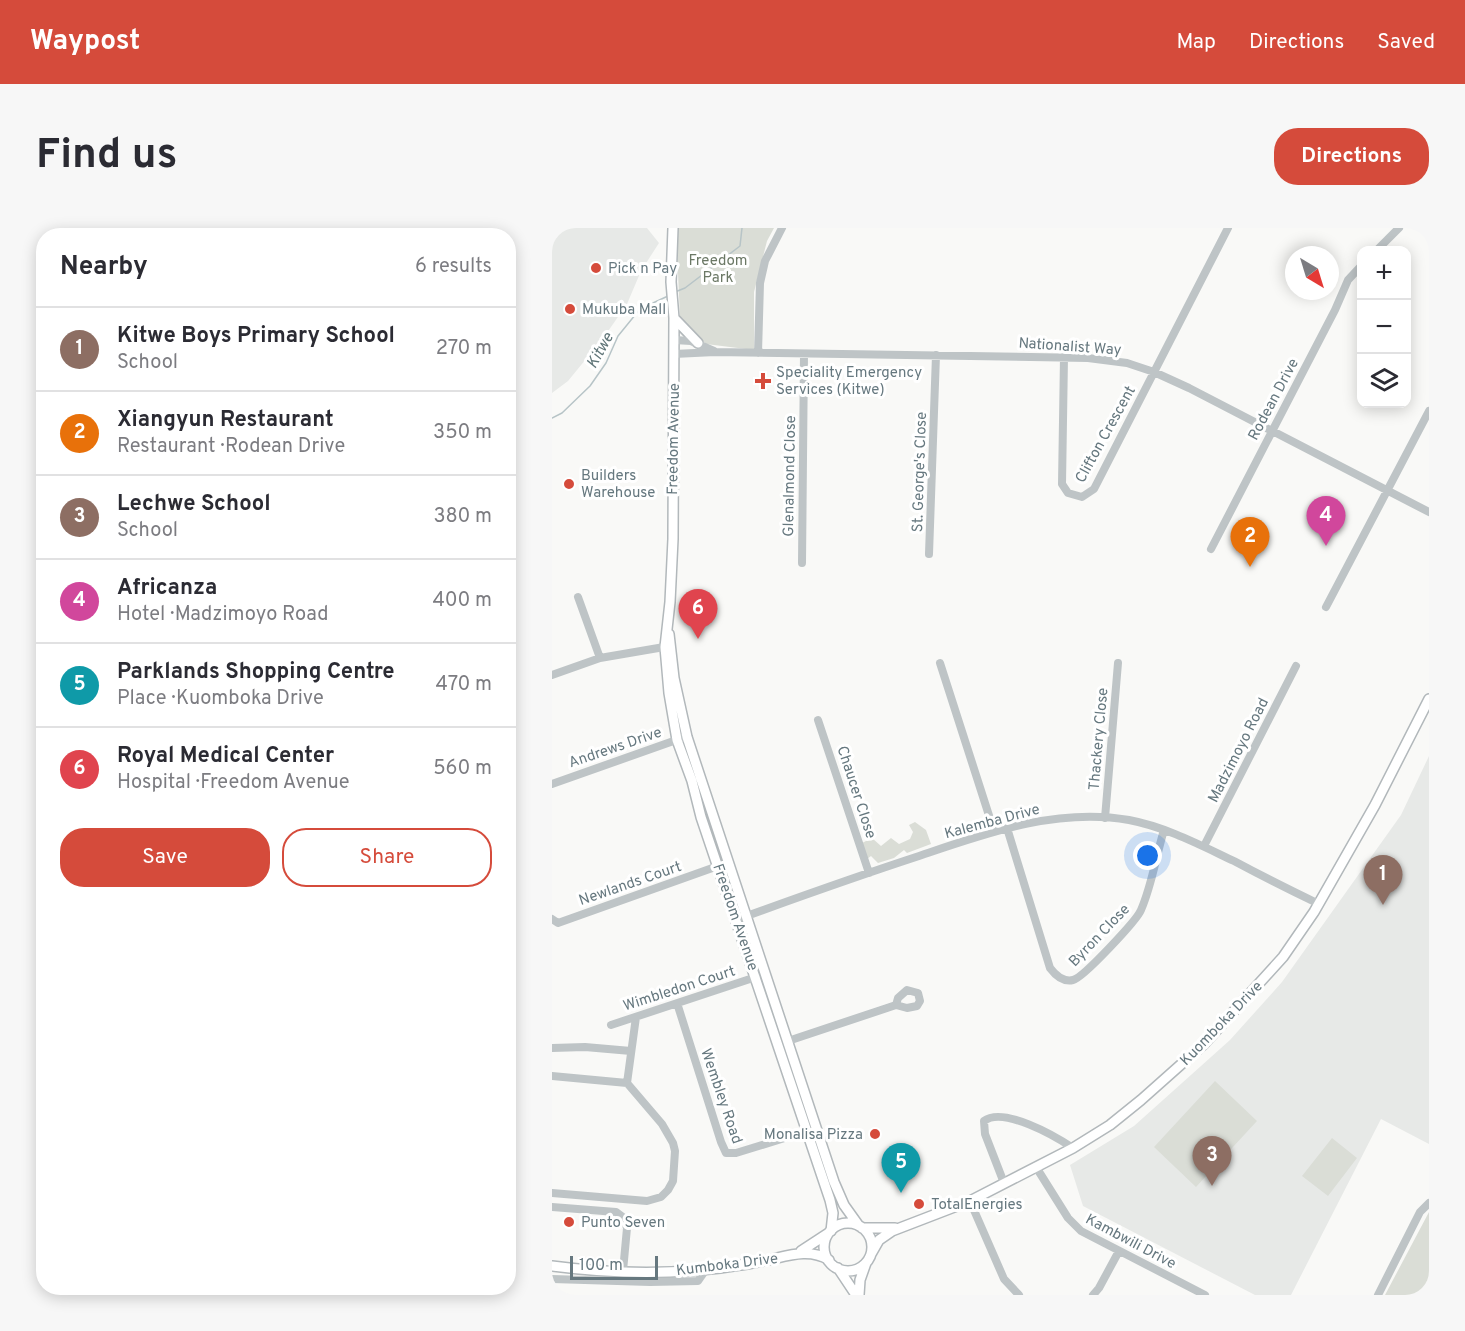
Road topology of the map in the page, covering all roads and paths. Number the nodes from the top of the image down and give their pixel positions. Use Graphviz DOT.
graph roads {
  1 [pos="667,228"];
  2 [pos="673,228"];
  3 [pos="782,228"];
  4 [pos="1228,228"];
  5 [pos="1399,228"];
  6 [pos="1381,246"];
  7 [pos="673,248"];
  8 [pos="1357,270"];
  9 [pos="674,318"];
  10 [pos="674,340"];
  11 [pos="698,343"];
  12 [pos="715,352"];
  13 [pos="758,353"];
  14 [pos="674,354"];
  15 [pos="804,354"];
  16 [pos="936,355"];
  17 [pos="1064,357"];
  18 [pos="1154,372"];
  19 [pos="1429,411"];
  20 [pos="1272,430"];
  21 [pos="1388,490"];
  22 [pos="1429,512"];
  23 [pos="1211,549"];
  24 [pos="929,554"];
  25 [pos="802,563"];
  26 [pos="578,597"];
  27 [pos="1326,607"];
  28 [pos="668,646"];
  29 [pos="600,658"];
  30 [pos="940,663"];
  31 [pos="1118,663"];
  32 [pos="1296,666"];
  33 [pos="552,675"];
  34 [pos="1429,699"];
  35 [pos="818,720"];
  36 [pos="682,739"];
  37 [pos="552,784"];
  38 [pos="1105,818"];
  39 [pos="1007,828"];
  40 [pos="1164,830"];
  41 [pos="994,831"];
  42 [pos="1204,846"];
  43 [pos="718,866"];
  44 [pos="869,873"];
  45 [pos="1319,904"];
  46 [pos="741,918"];
  47 [pos="552,919"];
  48 [pos="756,977"];
  49 [pos="677,1003"];
  50 [pos="896,1005"];
  51 [pos="636,1017"];
  52 [pos="611,1025"];
  53 [pos="788,1041"];
  54 [pos="552,1048"];
  55 [pos="631,1051"];
  56 [pos="552,1076"];
  57 [pos="789,1077"];
  58 [pos="627,1083"];
  59 [pos="810,1109"];
  60 [pos="807,1131"];
  61 [pos="1073,1148"];
  62 [pos="1036,1167"];
  63 [pos="1004,1183"];
  64 [pos="552,1194"];
  65 [pos="835,1199"];
  66 [pos="970,1200"];
  67 [pos="1429,1203"];
  68 [pos="552,1207"];
  69 [pos="861,1227"];
  70 [pos="898,1228"];
  71 [pos="830,1232"];
  72 [pos="1119,1251"];
  73 [pos="794,1255"];
  74 [pos="869,1258"];
  75 [pos="829,1260"];
  76 [pos="552,1266"];
  77 [pos="707,1268"];
  78 [pos="838,1268"];
  79 [pos="623,1270"];
  80 [pos="650,1271"];
  81 [pos="552,1279"];
  82 [pos="651,1282"];
  83 [pos="857,1295"];
  84 [pos="1019,1295"];
  85 [pos="1093,1295"];
  86 [pos="1205,1295"];
  87 [pos="1378,1295"];
  1 -- 7 [label="main road, Freedom Avenue"];
  2 -- 7 [label="main road, Freedom Avenue"];
  3 -- 13 [label="street"];
  4 -- 18 [label="street, Clifton Crescent"];
  5 -- 6 [label="street"];
  7 -- 9 [label="main road, Freedom Avenue"];
  8 -- 20 [label="street, Rodean Drive"];
  9 -- 10 [label="main road, Freedom Avenue"];
  9 -- 11 [label="main road"];
  10 -- 11 [label="street"];
  10 -- 14 [label="main road, Freedom Avenue"];
  11 -- 12 [label="street"];
  12 -- 13 [label="street, Nationalist Way"];
  12 -- 14 [label="street, Nationalist Way"];
  13 -- 15 [label="street, Nationalist Way"];
  14 -- 28 [label="main road, Freedom Avenue"];
  15 -- 16 [label="street, Nationalist Way"];
  15 -- 25 [label="street, Glenalmond Close"];
  16 -- 17 [label="street, Nationalist Way"];
  16 -- 24 [label="street, St. George's Close"];
  17 -- 18 [label="street, Nationalist Way"];
  17 -- 18 [label="street, Clifton Crescent"];
  18 -- 20 [label="street, Nationalist Way"];
  19 -- 21 [label="street"];
  20 -- 21 [label="street, Nationalist Way"];
  20 -- 23 [label="street, Rodean Drive"];
  21 -- 22 [label="street, Nationalist Way"];
  21 -- 27 [label="street"];
  26 -- 29 [label="street"];
  28 -- 29 [label="street"];
  28 -- 36 [label="main road, Freedom Avenue"];
  29 -- 33 [label="street"];
  30 -- 41 [label="street"];
  31 -- 38 [label="street, Thackery Close"];
  32 -- 42 [label="street, Madzimoyo Road"];
  34 -- 45 [label="main road, Kuomboka Drive"];
  35 -- 44 [label="street, Chaucer Close"];
  36 -- 37 [label="street, Andrews Drive"];
  36 -- 43 [label="main road, Freedom Avenue"];
  36 -- 46 [label="main road, Freedom Avenue"];
  38 -- 39 [label="street, Kalemba Drive"];
  38 -- 40 [label="street, Kalemba Drive"];
  39 -- 40 [label="street, Byron Close"];
  39 -- 41 [label="street, Kalemba Drive"];
  40 -- 42 [label="street, Kalemba Drive"];
  41 -- 44 [label="street, Kalemba Drive"];
  42 -- 45 [label="street, Kalemba Drive"];
  43 -- 46 [label="main road, Freedom Avenue"];
  43 -- 47 [label="street, Newlands Court"];
  44 -- 46 [label="street, Kalemba Drive"];
  45 -- 61 [label="main road, Kuomboka Drive"];
  46 -- 48 [label="main road, Freedom Avenue"];
  46 -- 53 [label="main road, Freedom Avenue"];
  48 -- 49 [label="street, Wimbledon Court"];
  48 -- 57 [label="main road, Freedom Avenue"];
  49 -- 51 [label="street, Wimbledon Court"];
  49 -- 60 [label="street, Wembley Road"];
  50 -- 53 [label="street"];
  51 -- 52 [label="street, Wimbledon Court"];
  51 -- 55 [label="street"];
  53 -- 59 [label="main road, Freedom Avenue"];
  54 -- 55 [label="street"];
  55 -- 58 [label="street"];
  56 -- 58 [label="street"];
  57 -- 59 [label="main road"];
  57 -- 60 [label="main road, Freedom Avenue"];
  58 -- 64 [label="street"];
  59 -- 65 [label="main road, Freedom Avenue"];
  60 -- 65 [label="main road, Freedom Avenue"];
  61 -- 62 [label="main road, Kuomboka Drive"];
  61 -- 63 [label="street"];
  62 -- 63 [label="main road, Kuomboka Drive"];
  62 -- 72 [label="street, Kambwili Drive"];
  63 -- 66 [label="main road, Kuomboka Drive"];
  65 -- 69 [label="main road"];
  65 -- 71 [label="main road"];
  66 -- 70 [label="main road, Kuomboka Drive"];
  66 -- 84 [label="street"];
  67 -- 87 [label="street"];
  68 -- 79 [label="street"];
  69 -- 70 [label="main road"];
  69 -- 71 [label="main road"];
  69 -- 74 [label="main road"];
  70 -- 74 [label="main road"];
  71 -- 73 [label="main road, Kumboka Drive"];
  71 -- 75 [label="main road"];
  72 -- 85 [label="street"];
  72 -- 86 [label="street, Kambwili Drive"];
  73 -- 75 [label="main road, Kumboka Drive"];
  73 -- 77 [label="main road, Kumboka Drive"];
  74 -- 78 [label="main road"];
  74 -- 83 [label="main road"];
  75 -- 78 [label="main road"];
  76 -- 79 [label="main road, Kumboka Drive"];
  77 -- 80 [label="main road, Kumboka Drive"];
  77 -- 82 [label="street"];
  78 -- 83 [label="main road"];
  79 -- 80 [label="main road, Kumboka Drive"];
  80 -- 82 [label="street"];
  81 -- 82 [label="street"];
}
